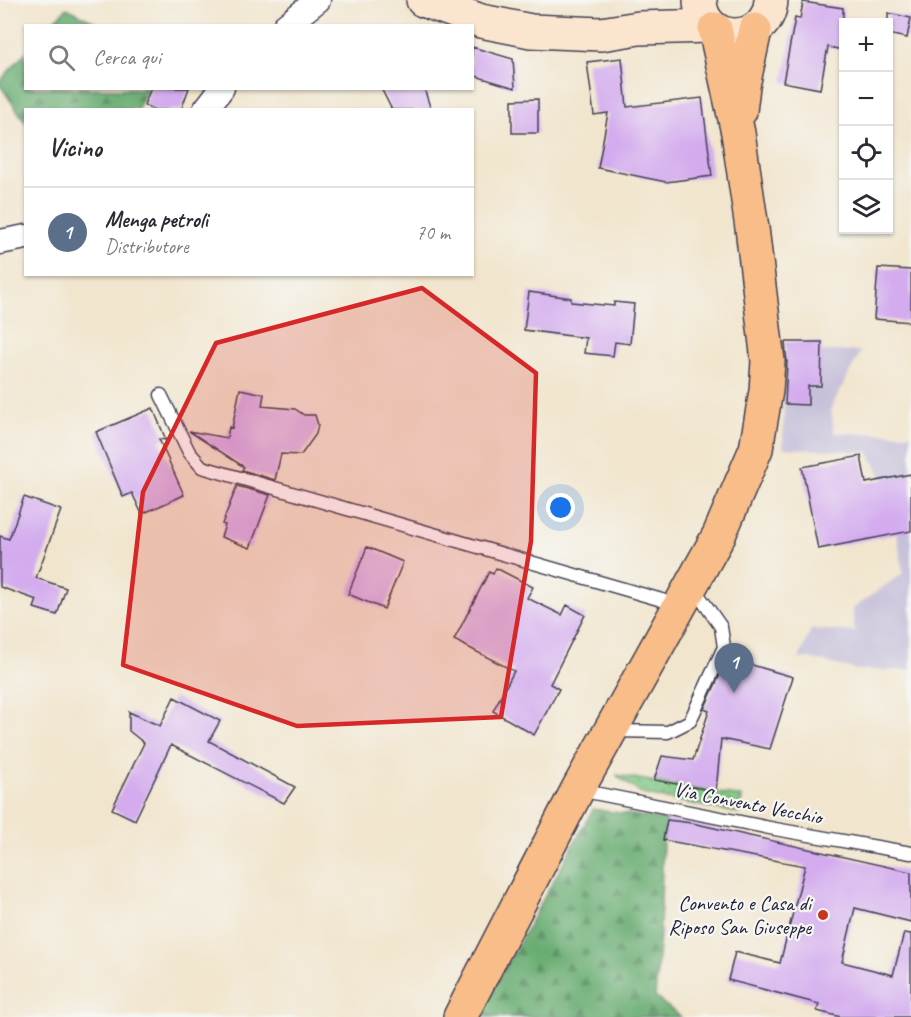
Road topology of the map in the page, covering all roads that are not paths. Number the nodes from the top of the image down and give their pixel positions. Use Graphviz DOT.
graph roads {
  1 [pos="318,0"];
  2 [pos="423,0"];
  3 [pos="691,0"];
  4 [pos="771,0"];
  5 [pos="709,18"];
  6 [pos="288,24"];
  7 [pos="639,28"];
  8 [pos="755,30"];
  9 [pos="220,90"];
  10 [pos="207,108"];
  11 [pos="738,133"];
  12 [pos="24,237"];
  13 [pos="0,242"];
  14 [pos="161,395"];
  15 [pos="686,595"];
  16 [pos="611,731"];
  17 [pos="578,789"];
  18 [pos="911,853"];
  19 [pos="460,1017"];
  1 -- 6 [label="street"];
  2 -- 7 [label="main road"];
  3 -- 7 [label="main road"];
  4 -- 8 [label="main road"];
  5 -- 7 [label="main road"];
  5 -- 8 [label="main road"];
  5 -- 11 [label="main road"];
  8 -- 11 [label="main road"];
  9 -- 10 [label="street"];
  11 -- 15 [label="main road"];
  12 -- 13 [label="street"];
  14 -- 15 [label="lane"];
  15 -- 16 [label="main road"];
  15 -- 16 [label="lane"];
  16 -- 17 [label="main road"];
  17 -- 18 [label="lane, Via Convento Vecchio"];
  17 -- 19 [label="main road"];
}
